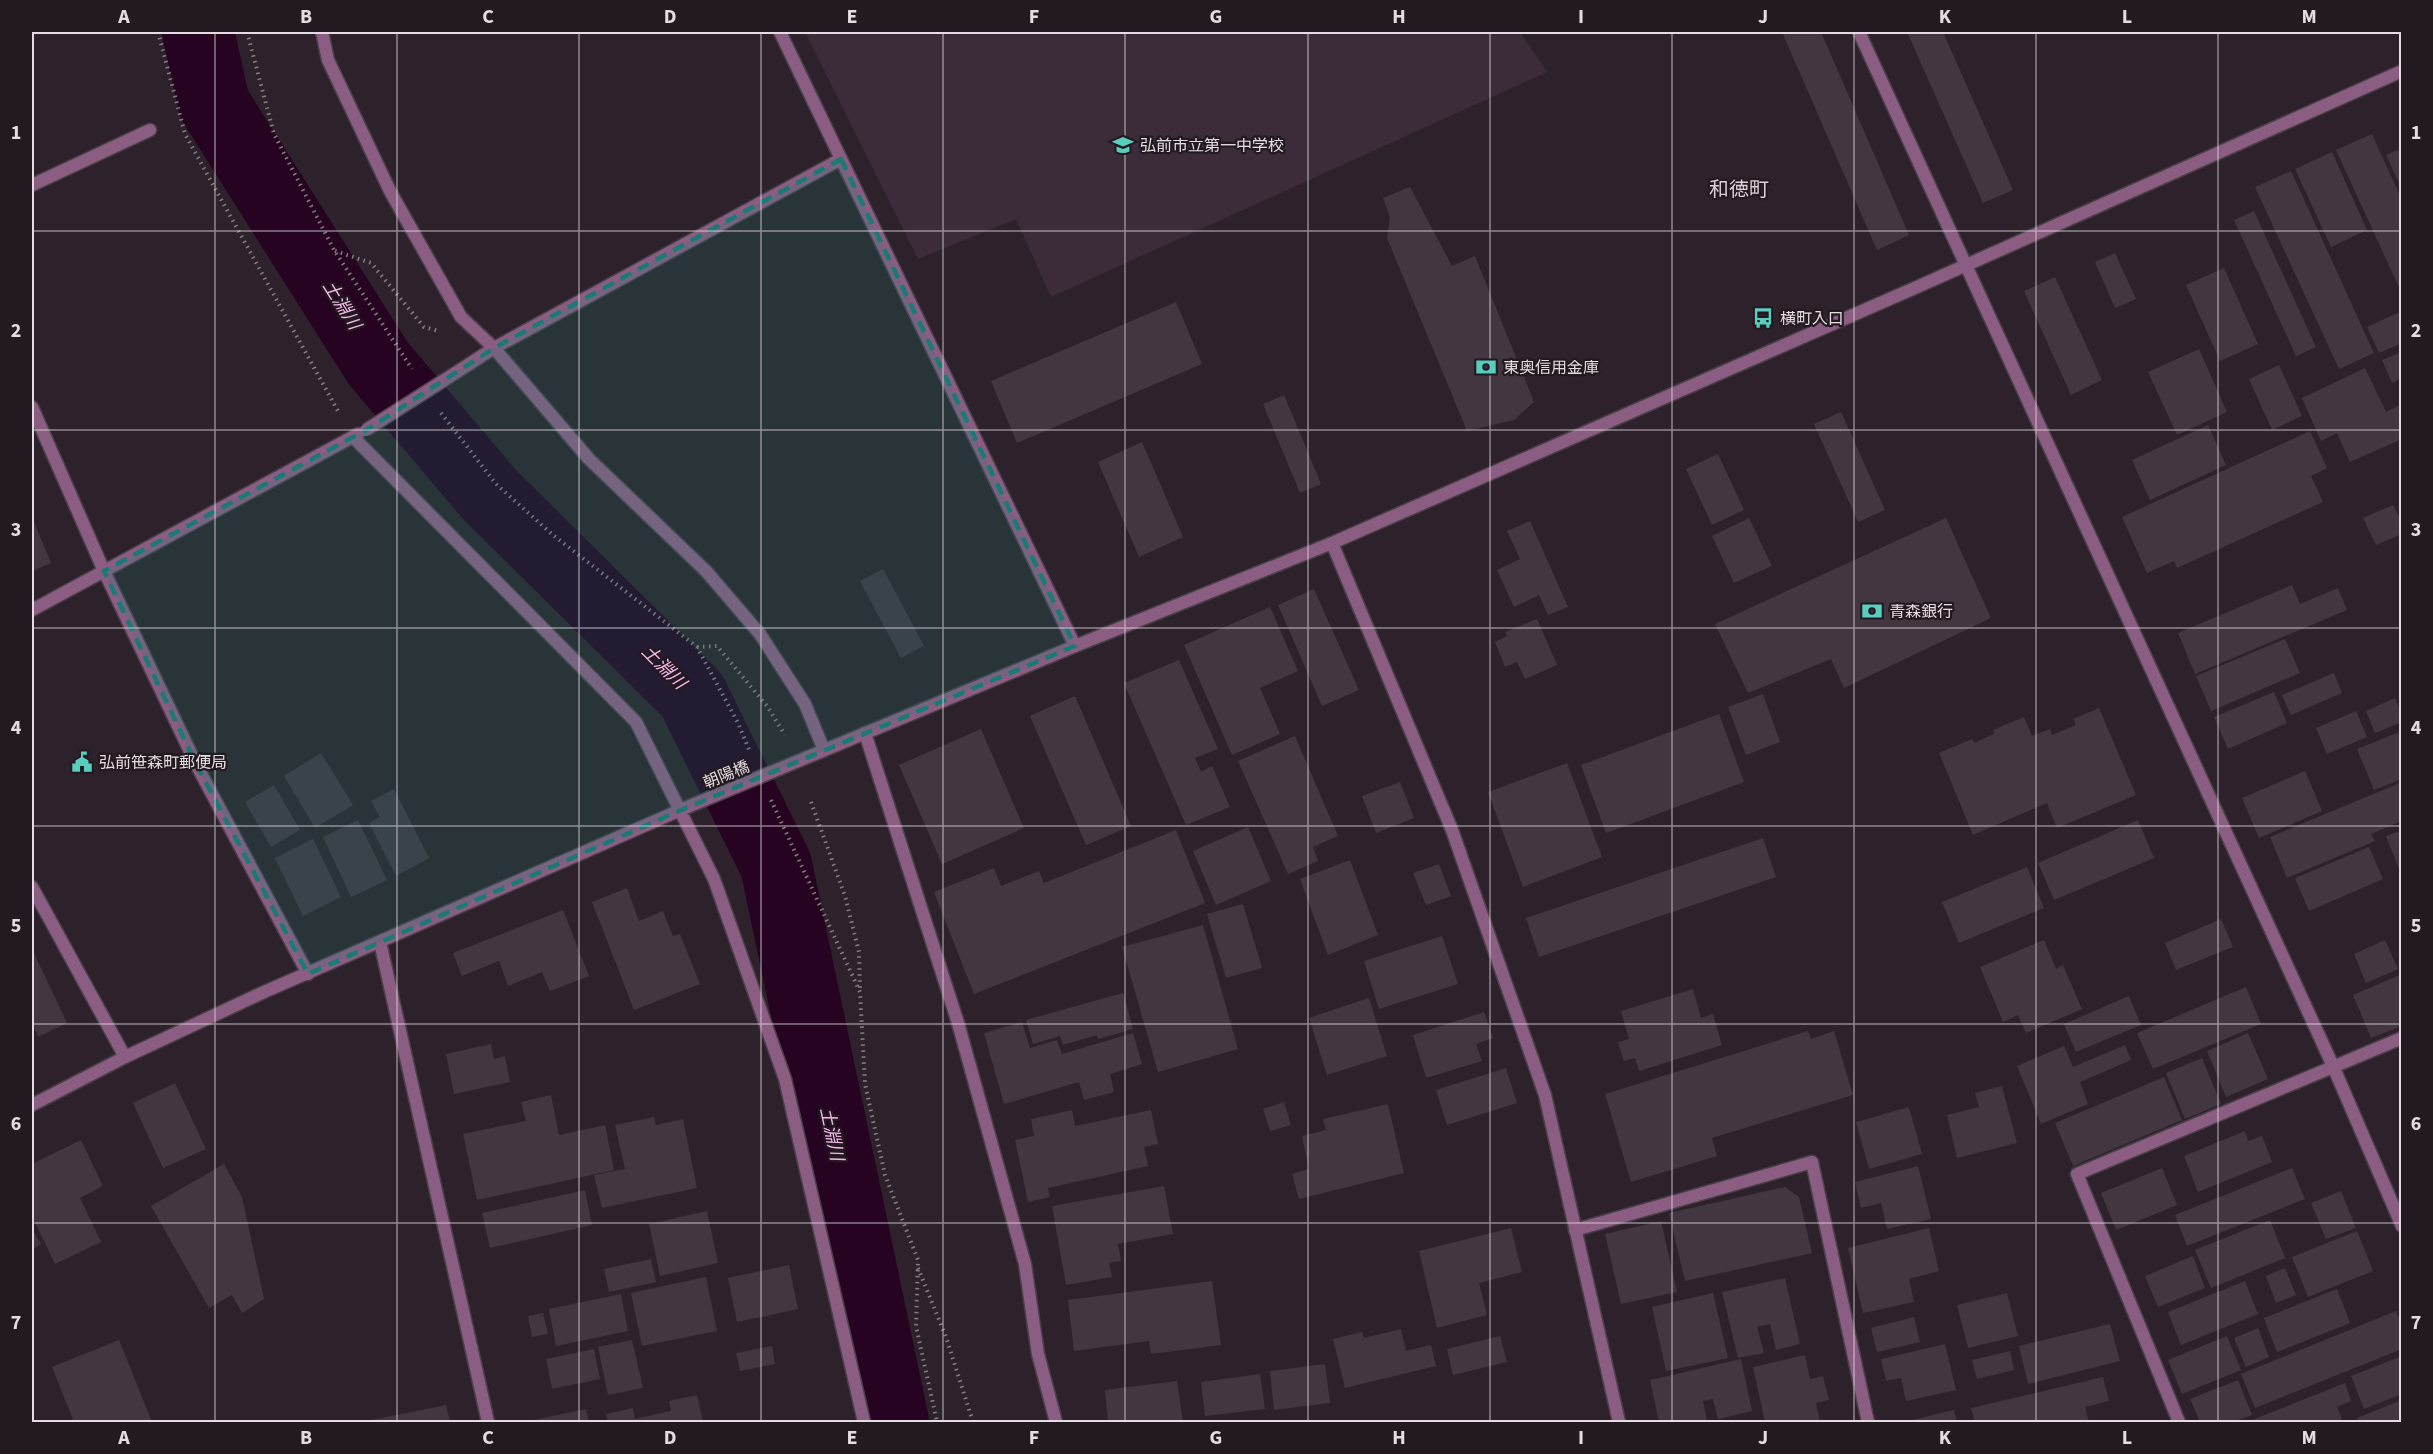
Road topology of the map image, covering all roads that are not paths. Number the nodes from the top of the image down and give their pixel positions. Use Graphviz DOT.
graph roads {
  1 [pos="322,32"];
  2 [pos="780,32"];
  3 [pos="1859,32"];
  4 [pos="2402,71"];
  5 [pos="150,130"];
  6 [pos="841,159"];
  7 [pos="32,185"];
  8 [pos="1965,265"];
  9 [pos="494,348"];
  10 [pos="32,406"];
  11 [pos="353,437"];
  12 [pos="1332,543"];
  13 [pos="104,571"];
  14 [pos="32,610"];
  15 [pos="1075,646"];
  16 [pos="865,733"];
  17 [pos="824,750"];
  18 [pos="682,810"];
  19 [pos="32,887"];
  20 [pos="380,942"];
  21 [pos="308,974"];
  22 [pos="2402,1038"];
  23 [pos="125,1057"];
  24 [pos="2333,1066"];
  25 [pos="32,1105"];
  26 [pos="2402,1226"];
  27 [pos="1575,1230"];
  28 [pos="488,1422"];
  29 [pos="864,1422"];
  30 [pos="1056,1422"];
  31 [pos="1619,1422"];
  32 [pos="1869,1422"];
  33 [pos="2179,1422"];
  1 -- 9 [label="street"];
  2 -- 6 [label="street"];
  3 -- 8 [label="street"];
  4 -- 8 [label="street, 朝陽橋"];
  5 -- 7 [label="street"];
  6 -- 9 [label="street"];
  6 -- 15 [label="street"];
  8 -- 12 [label="street, 朝陽橋"];
  8 -- 24 [label="street"];
  9 -- 11 [label="street, bridge"];
  9 -- 17 [label="street"];
  10 -- 13 [label="street"];
  11 -- 13 [label="street"];
  11 -- 18 [label="street"];
  12 -- 15 [label="street, 朝陽橋"];
  12 -- 27 [label="street"];
  13 -- 14 [label="street"];
  13 -- 21 [label="street"];
  15 -- 16 [label="street, 朝陽橋"];
  16 -- 17 [label="street, 朝陽橋"];
  16 -- 30 [label="street"];
  17 -- 18 [label="street, 朝陽橋, bridge"];
  18 -- 20 [label="street, 朝陽橋"];
  18 -- 29 [label="street"];
  19 -- 23 [label="street"];
  20 -- 21 [label="street, 朝陽橋"];
  20 -- 28 [label="street"];
  21 -- 23 [label="street, 朝陽橋"];
  22 -- 24 [label="street"];
  23 -- 25 [label="street, 朝陽橋"];
  24 -- 26 [label="street"];
  24 -- 33 [label="street"];
  27 -- 31 [label="street"];
  27 -- 32 [label="street"];
}
